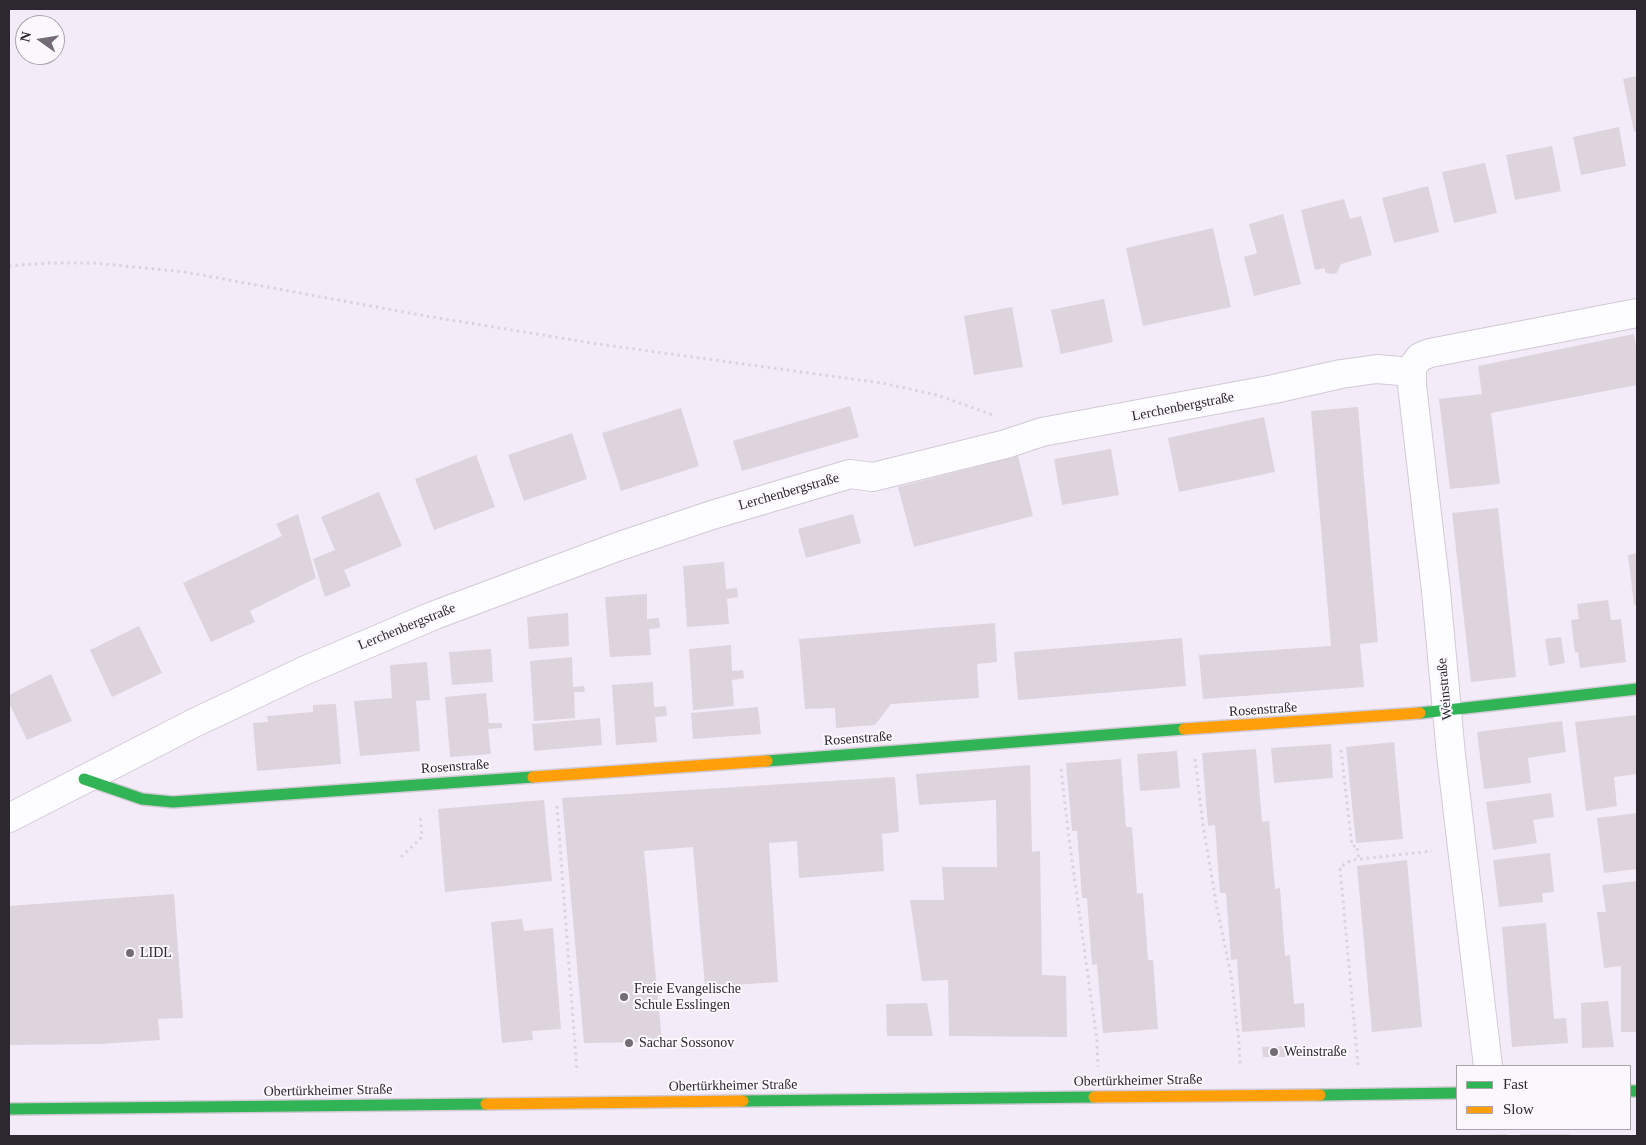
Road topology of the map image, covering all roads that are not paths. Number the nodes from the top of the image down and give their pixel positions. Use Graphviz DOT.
graph roads {
  1 [pos="1637,313"];
  2 [pos="1412,372"];
  3 [pos="1637,689"];
  4 [pos="1448,711"];
  5 [pos="84,780"];
  6 [pos="9,818"];
  7 [pos="1488,1065"];
  8 [pos="1456,1093"];
  9 [pos="9,1109"];
  1 -- 2 [label="street"];
  2 -- 4 [label="street, Weinstraße"];
  2 -- 5 [label="street, Lerchenbergstraße"];
  3 -- 4 [label="street, Rosenstraße"];
  4 -- 5 [label="street, Rosenstraße"];
  4 -- 7 [label="street, Weinstraße"];
  5 -- 6 [label="street, Lerchenbergstraße"];
  8 -- 9 [label="street, Obertürkheimer Straße"];
}
